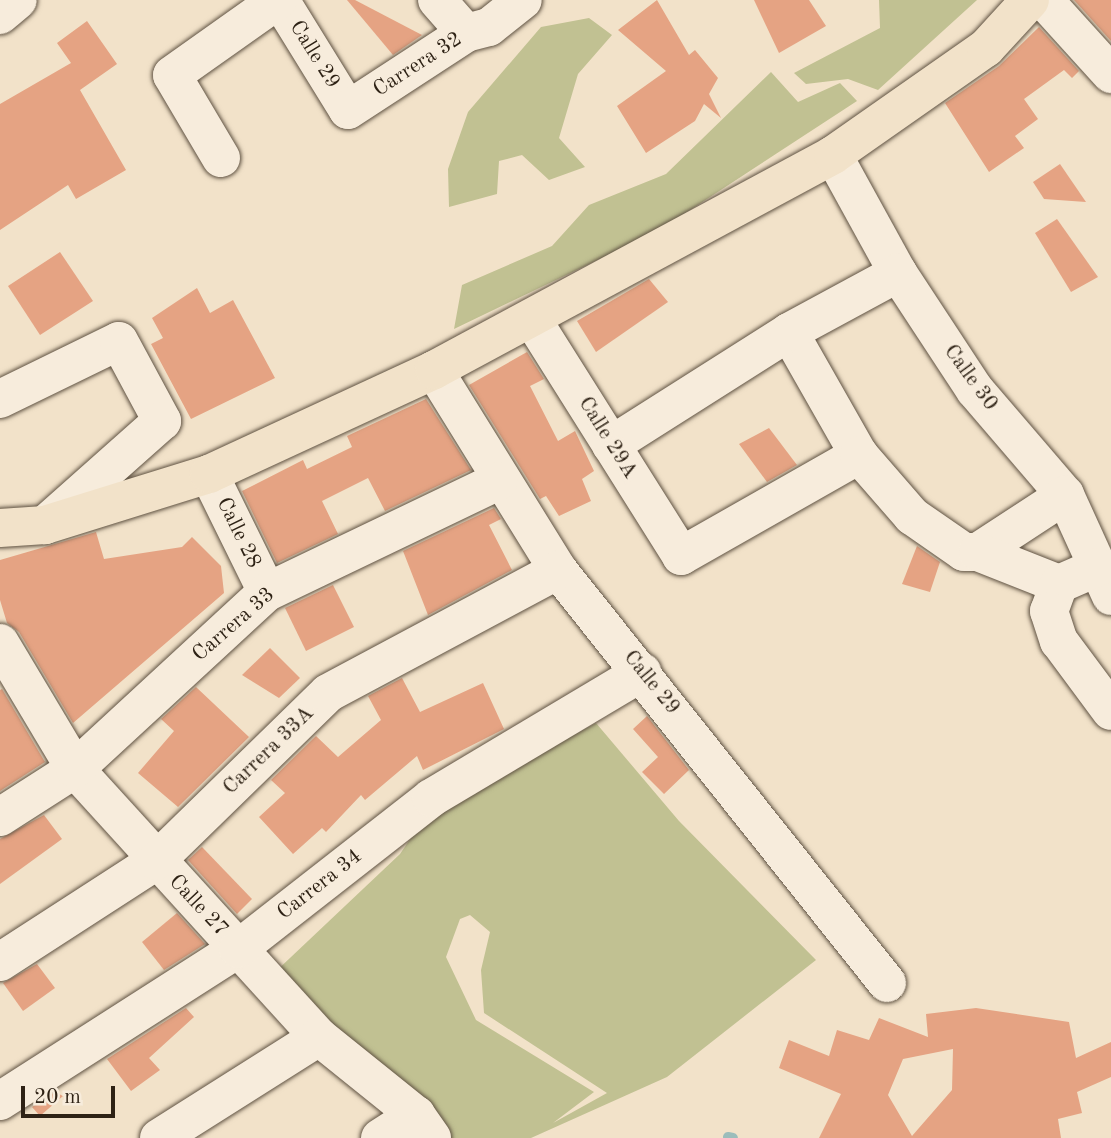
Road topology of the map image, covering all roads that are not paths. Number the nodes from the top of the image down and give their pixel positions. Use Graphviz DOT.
graph roads {
  1 [pos="18,0"];
  2 [pos="279,0"];
  3 [pos="437,0"];
  4 [pos="523,0"];
  5 [pos="1031,0"];
  6 [pos="1044,0"];
  7 [pos="0,15"];
  8 [pos="466,33"];
  9 [pos="1111,74"];
  10 [pos="348,110"];
  11 [pos="832,155"];
  12 [pos="221,158"];
  13 [pos="898,272"];
  14 [pos="532,319"];
  15 [pos="789,332"];
  16 [pos="434,370"];
  17 [pos="0,399"];
  18 [pos="611,445"];
  19 [pos="859,455"];
  20 [pos="209,474"];
  21 [pos="499,481"];
  22 [pos="1065,495"];
  23 [pos="45,525"];
  24 [pos="1,530"];
  25 [pos="978,552"];
  26 [pos="558,570"];
  27 [pos="1104,581"];
  28 [pos="1059,584"];
  29 [pos="267,592"];
  30 [pos="2,654"];
  31 [pos="642,672"];
  32 [pos="1111,711"];
  33 [pos="75,769"];
  34 [pos="0,817"];
  35 [pos="156,861"];
  36 [pos="238,949"];
  37 [pos="0,962"];
  38 [pos="887,983"];
  39 [pos="319,1037"];
  40 [pos="0,1101"];
  41 [pos="424,1127"];
  42 [pos="159,1138"];
  43 [pos="380,1138"];
  1 -- 7 [label="street"];
  2 -- 10 [label="street, Calle 29"];
  2 -- 12 [label="street"];
  3 -- 8 [label="street"];
  4 -- 8 [label="street, Carrera 32"];
  5 -- 11 [label="main road"];
  6 -- 9 [label="street"];
  8 -- 10 [label="street, Carrera 32"];
  11 -- 13 [label="street, Calle 30"];
  11 -- 14 [label="main road"];
  13 -- 15 [label="street"];
  13 -- 22 [label="street, Calle 30"];
  14 -- 16 [label="main road"];
  14 -- 18 [label="street, Calle 29A"];
  15 -- 18 [label="street"];
  15 -- 19 [label="street"];
  16 -- 20 [label="main road"];
  16 -- 21 [label="street, Calle 29"];
  17 -- 23 [label="street"];
  18 -- 19 [label="street, Calle 29A"];
  19 -- 25 [label="street"];
  20 -- 23 [label="main road"];
  20 -- 29 [label="street, Calle 28"];
  21 -- 26 [label="street, Calle 29"];
  21 -- 29 [label="street, Carrera 33"];
  22 -- 25 [label="street"];
  22 -- 27 [label="street, Calle 30"];
  23 -- 24 [label="main road"];
  25 -- 28 [label="street"];
  26 -- 31 [label="street, Calle 29"];
  26 -- 35 [label="street, Carrera 33A"];
  27 -- 28 [label="street"];
  28 -- 32 [label="street"];
  29 -- 33 [label="street, Carrera 33"];
  30 -- 33 [label="street, Calle 27"];
  31 -- 36 [label="street, Carrera 34"];
  31 -- 38 [label="street, Calle 29"];
  33 -- 34 [label="street, Carrera 33"];
  33 -- 35 [label="street, Calle 27"];
  35 -- 36 [label="street, Calle 27"];
  35 -- 37 [label="street, Carrera 33A"];
  36 -- 39 [label="street, Calle 27"];
  36 -- 40 [label="street, Carrera 34"];
  39 -- 41 [label="street, Calle 27"];
  39 -- 42 [label="street"];
  41 -- 43 [label="street"];
}
